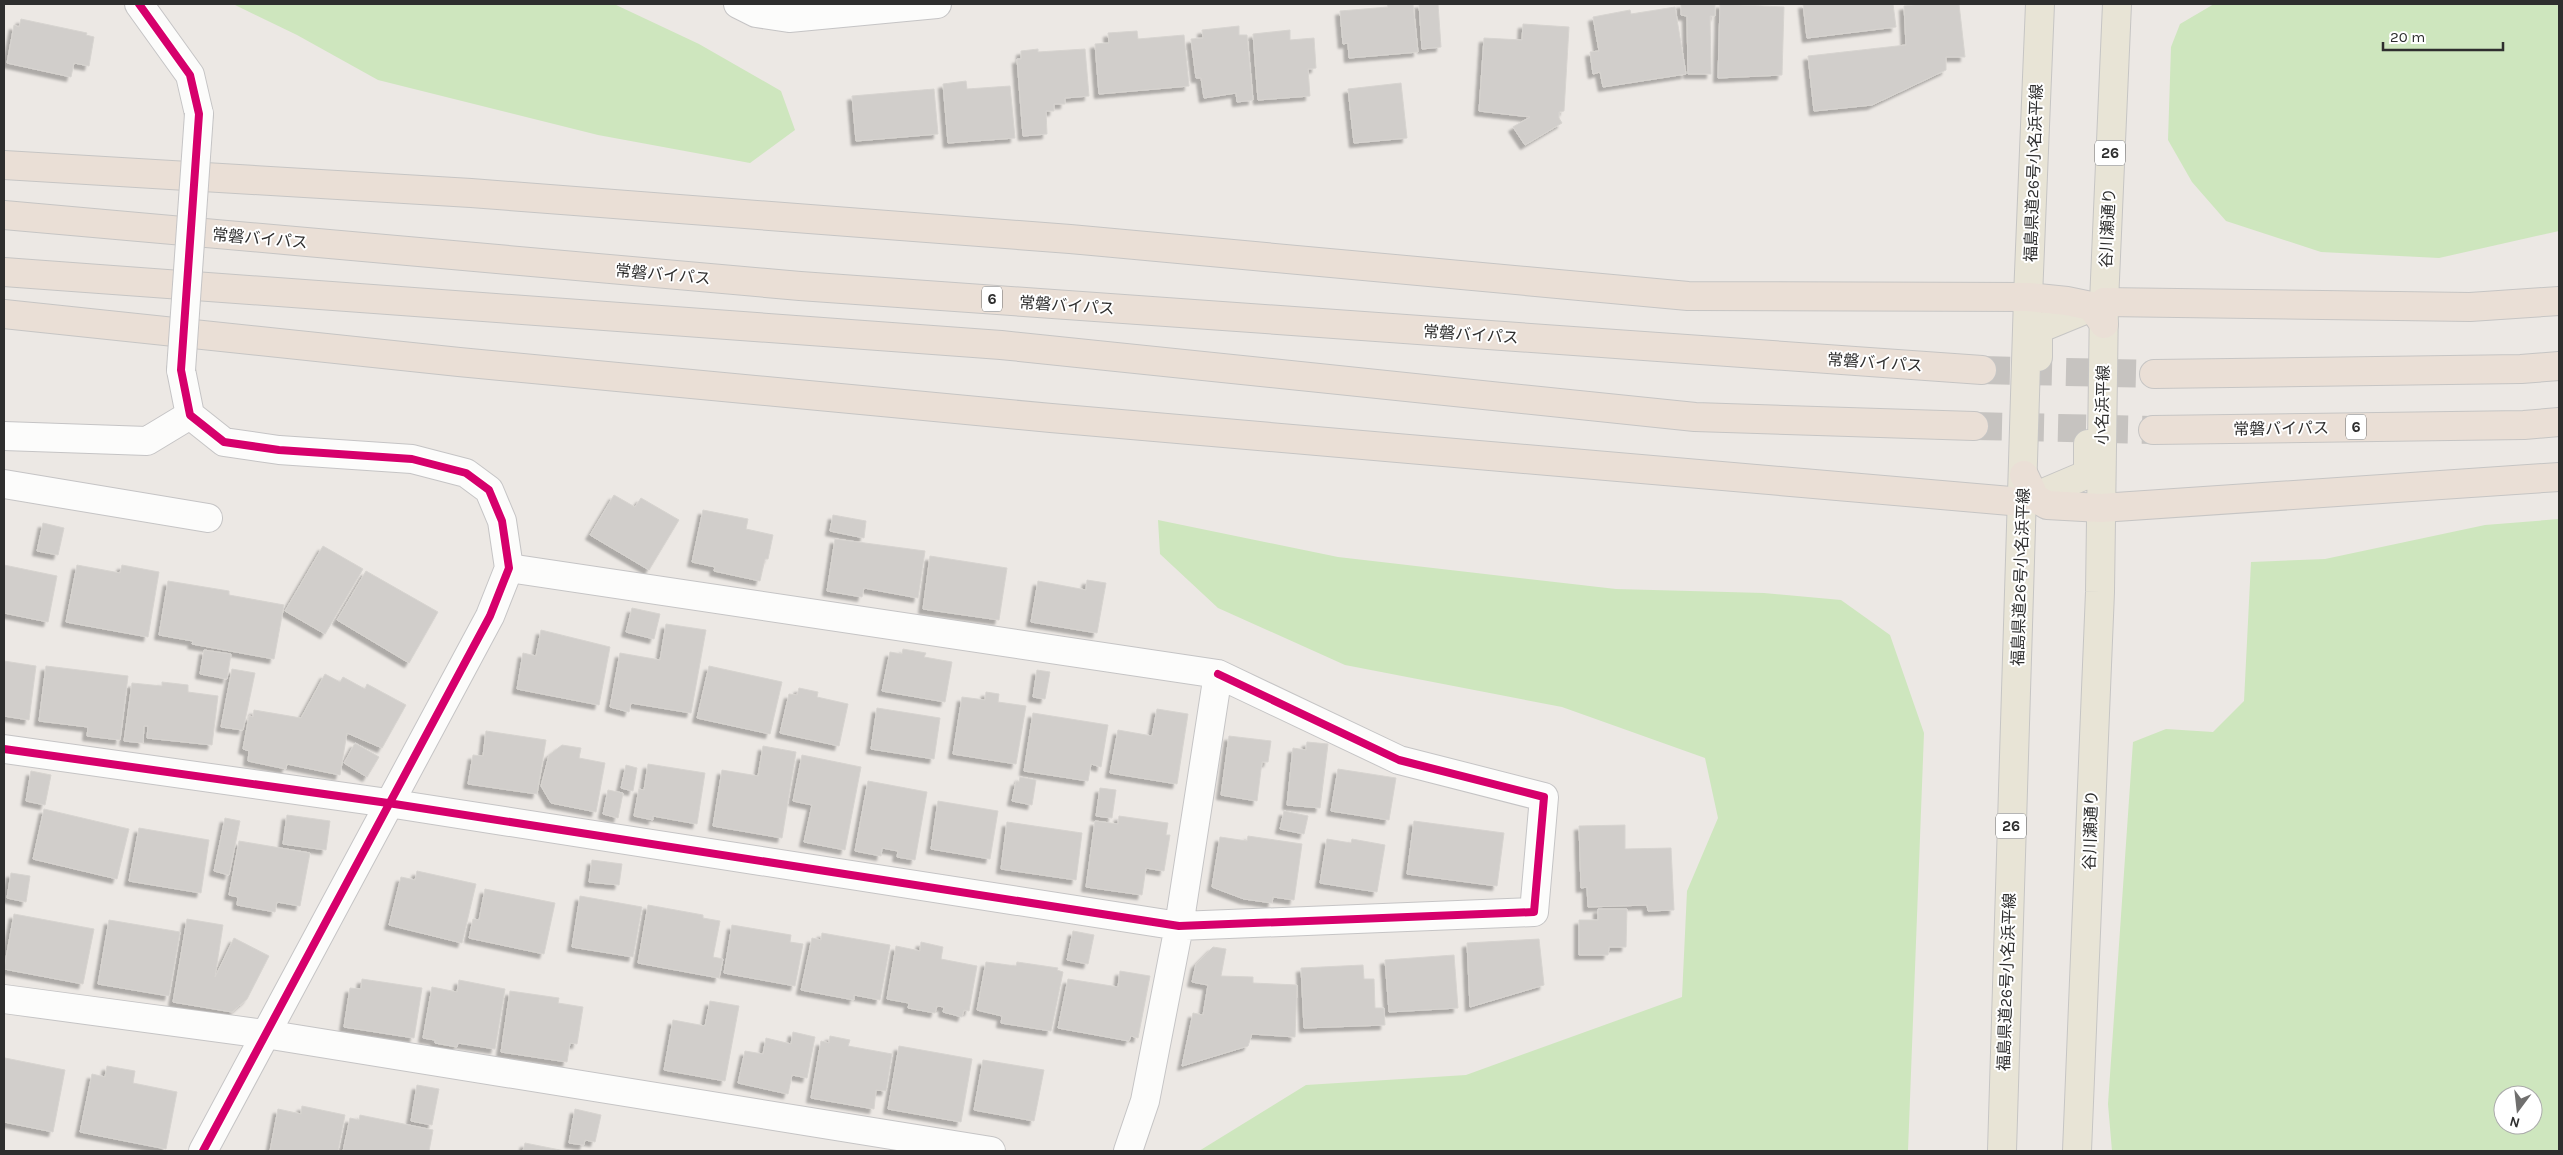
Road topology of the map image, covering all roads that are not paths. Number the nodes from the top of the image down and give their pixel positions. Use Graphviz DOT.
graph roads {
  1 [pos="139,4"];
  2 [pos="738,4"];
  3 [pos="937,4"];
  4 [pos="2040,4"];
  5 [pos="2117,4"];
  6 [pos="4,165"];
  7 [pos="4,216"];
  8 [pos="4,272"];
  9 [pos="2028,297"];
  10 [pos="2559,301"];
  11 [pos="2099,311"];
  12 [pos="4,314"];
  13 [pos="2559,366"];
  14 [pos="1982,370"];
  15 [pos="2154,374"];
  16 [pos="190,415"];
  17 [pos="2559,422"];
  18 [pos="1974,426"];
  19 [pos="2152,430"];
  20 [pos="4,436"];
  21 [pos="2559,477"];
  22 [pos="4,484"];
  23 [pos="2027,491"];
  24 [pos="2101,508"];
  25 [pos="208,518"];
  26 [pos="509,568"];
  27 [pos="1218,674"];
  28 [pos="4,749"];
  29 [pos="388,803"];
  30 [pos="1179,926"];
  31 [pos="4,999"];
  32 [pos="265,1034"];
  33 [pos="203,1151"];
  34 [pos="991,1151"];
  35 [pos="1128,1151"];
  36 [pos="2002,1151"];
  37 [pos="2077,1151"];
  1 -- 16 [label="street, bridge"];
  2 -- 3 [label="street"];
  4 -- 9 [label="main road, 福島県道26号小名浜平線 / 26"];
  5 -- 11 [label="main road, 谷川瀬通り / 26"];
  6 -- 9 [label="highway"];
  7 -- 14 [label="highway, 常磐バイパス / 6"];
  8 -- 18 [label="highway"];
  9 -- 11 [label="highway"];
  9 -- 23 [label="main road, 福島県道26号小名浜平線 / 26"];
  10 -- 11 [label="highway"];
  11 -- 23 [label="main road"];
  11 -- 23 [label="main road"];
  11 -- 24 [label="main road, 小名浜平線 / 26"];
  12 -- 23 [label="highway"];
  13 -- 15 [label="highway"];
  16 -- 20 [label="street"];
  16 -- 26 [label="street"];
  17 -- 19 [label="highway, 常磐バイパス / 6"];
  21 -- 24 [label="highway"];
  22 -- 25 [label="street"];
  23 -- 24 [label="highway"];
  23 -- 36 [label="main road, 福島県道26号小名浜平線 / 26"];
  24 -- 37 [label="main road, 谷川瀬通り / 26"];
  26 -- 27 [label="street"];
  26 -- 29 [label="street"];
  27 -- 30 [label="street"];
  27 -- 30 [label="street"];
  28 -- 29 [label="street"];
  29 -- 30 [label="street"];
  29 -- 32 [label="street"];
  30 -- 35 [label="street"];
  31 -- 32 [label="street"];
  32 -- 33 [label="street"];
  32 -- 34 [label="street"];
}
